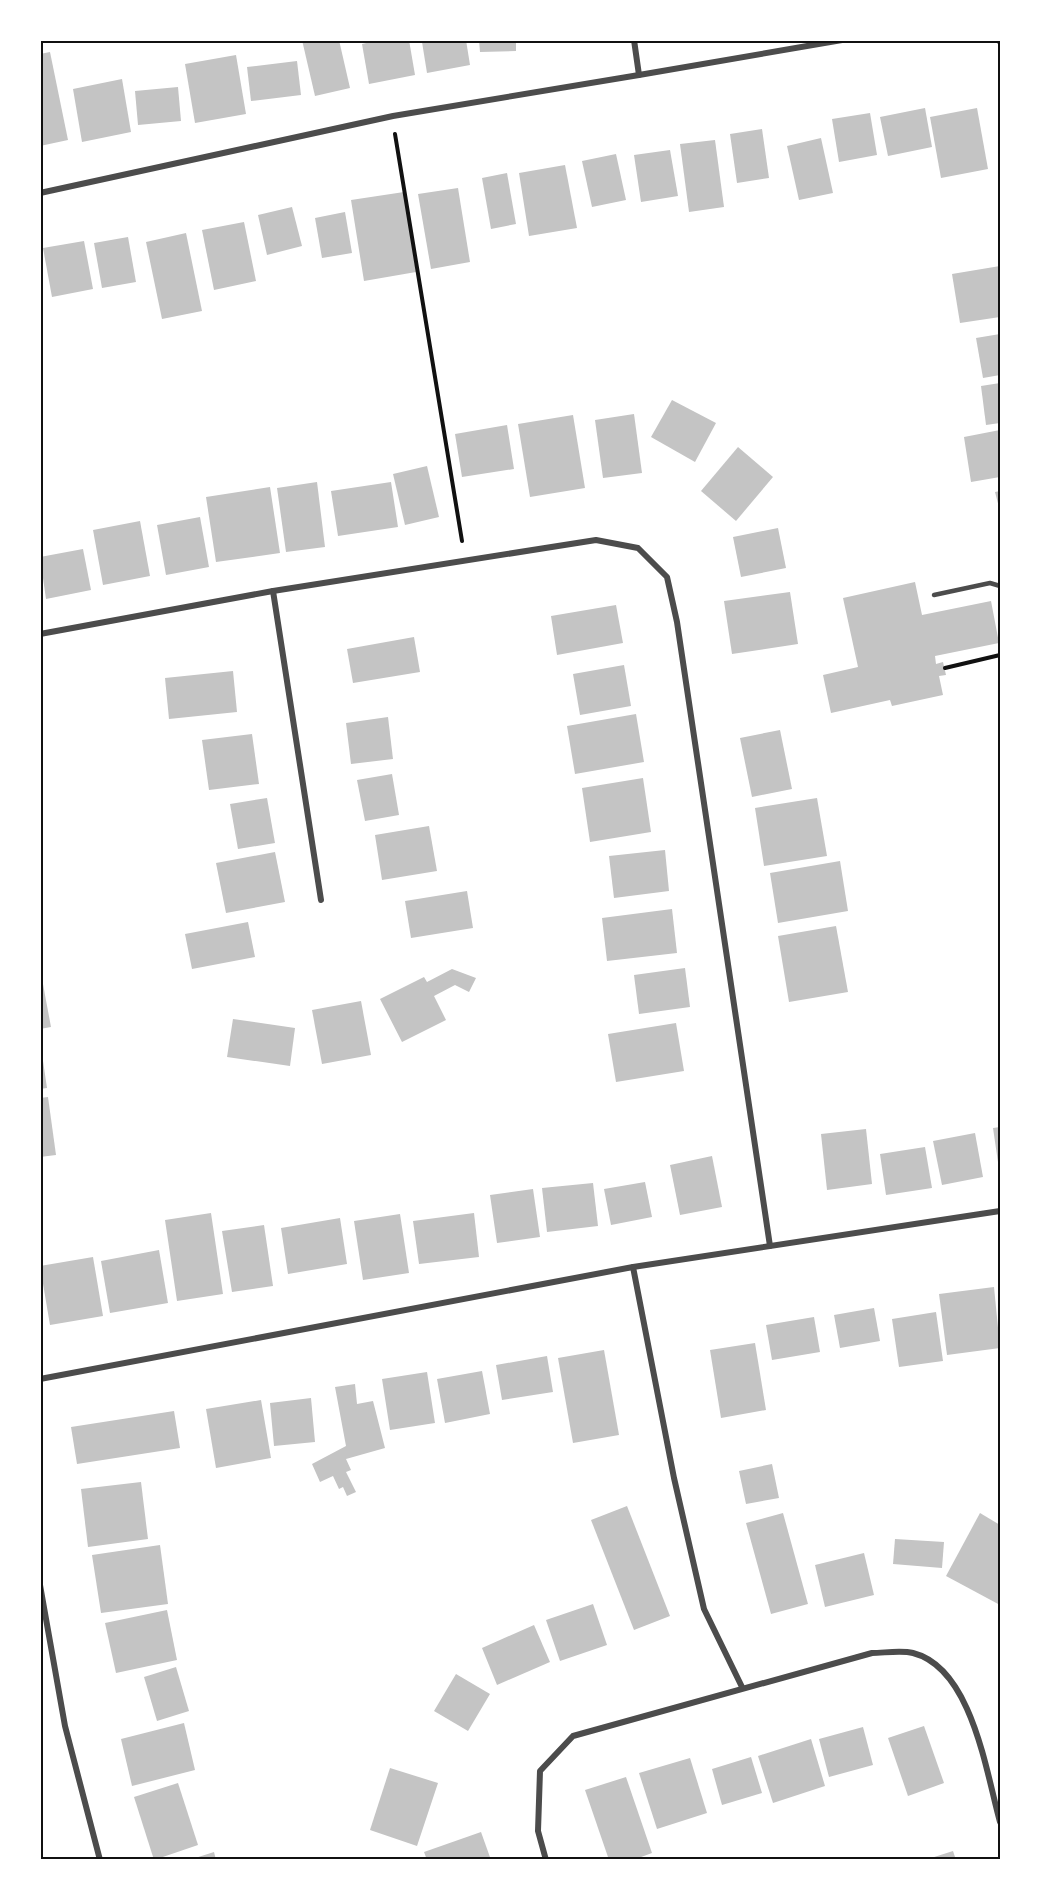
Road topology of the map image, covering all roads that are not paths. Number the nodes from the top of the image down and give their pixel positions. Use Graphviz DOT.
graph roads {
  1 [pos="634,40"];
  2 [pos="842,40"];
  3 [pos="639,75"];
  4 [pos="40,193"];
  5 [pos="1000,586"];
  6 [pos="273,591"];
  7 [pos="934,595"];
  8 [pos="40,634"];
  9 [pos="321,900"];
  10 [pos="1000,1211"];
  11 [pos="770,1246"];
  12 [pos="633,1267"];
  13 [pos="40,1379"];
  14 [pos="40,1585"];
  15 [pos="742,1687"];
  16 [pos="1000,1822"];
  17 [pos="100,1860"];
  18 [pos="546,1860"];
  1 -- 3 [label="street"];
  2 -- 3 [label="street"];
  3 -- 4 [label="street"];
  5 -- 7 [label="lane"];
  6 -- 8 [label="street"];
  6 -- 9 [label="street"];
  6 -- 11 [label="street"];
  10 -- 11 [label="street"];
  11 -- 12 [label="street"];
  12 -- 13 [label="street"];
  12 -- 15 [label="street"];
  14 -- 17 [label="street"];
  15 -- 16 [label="street"];
  15 -- 18 [label="street"];
}
